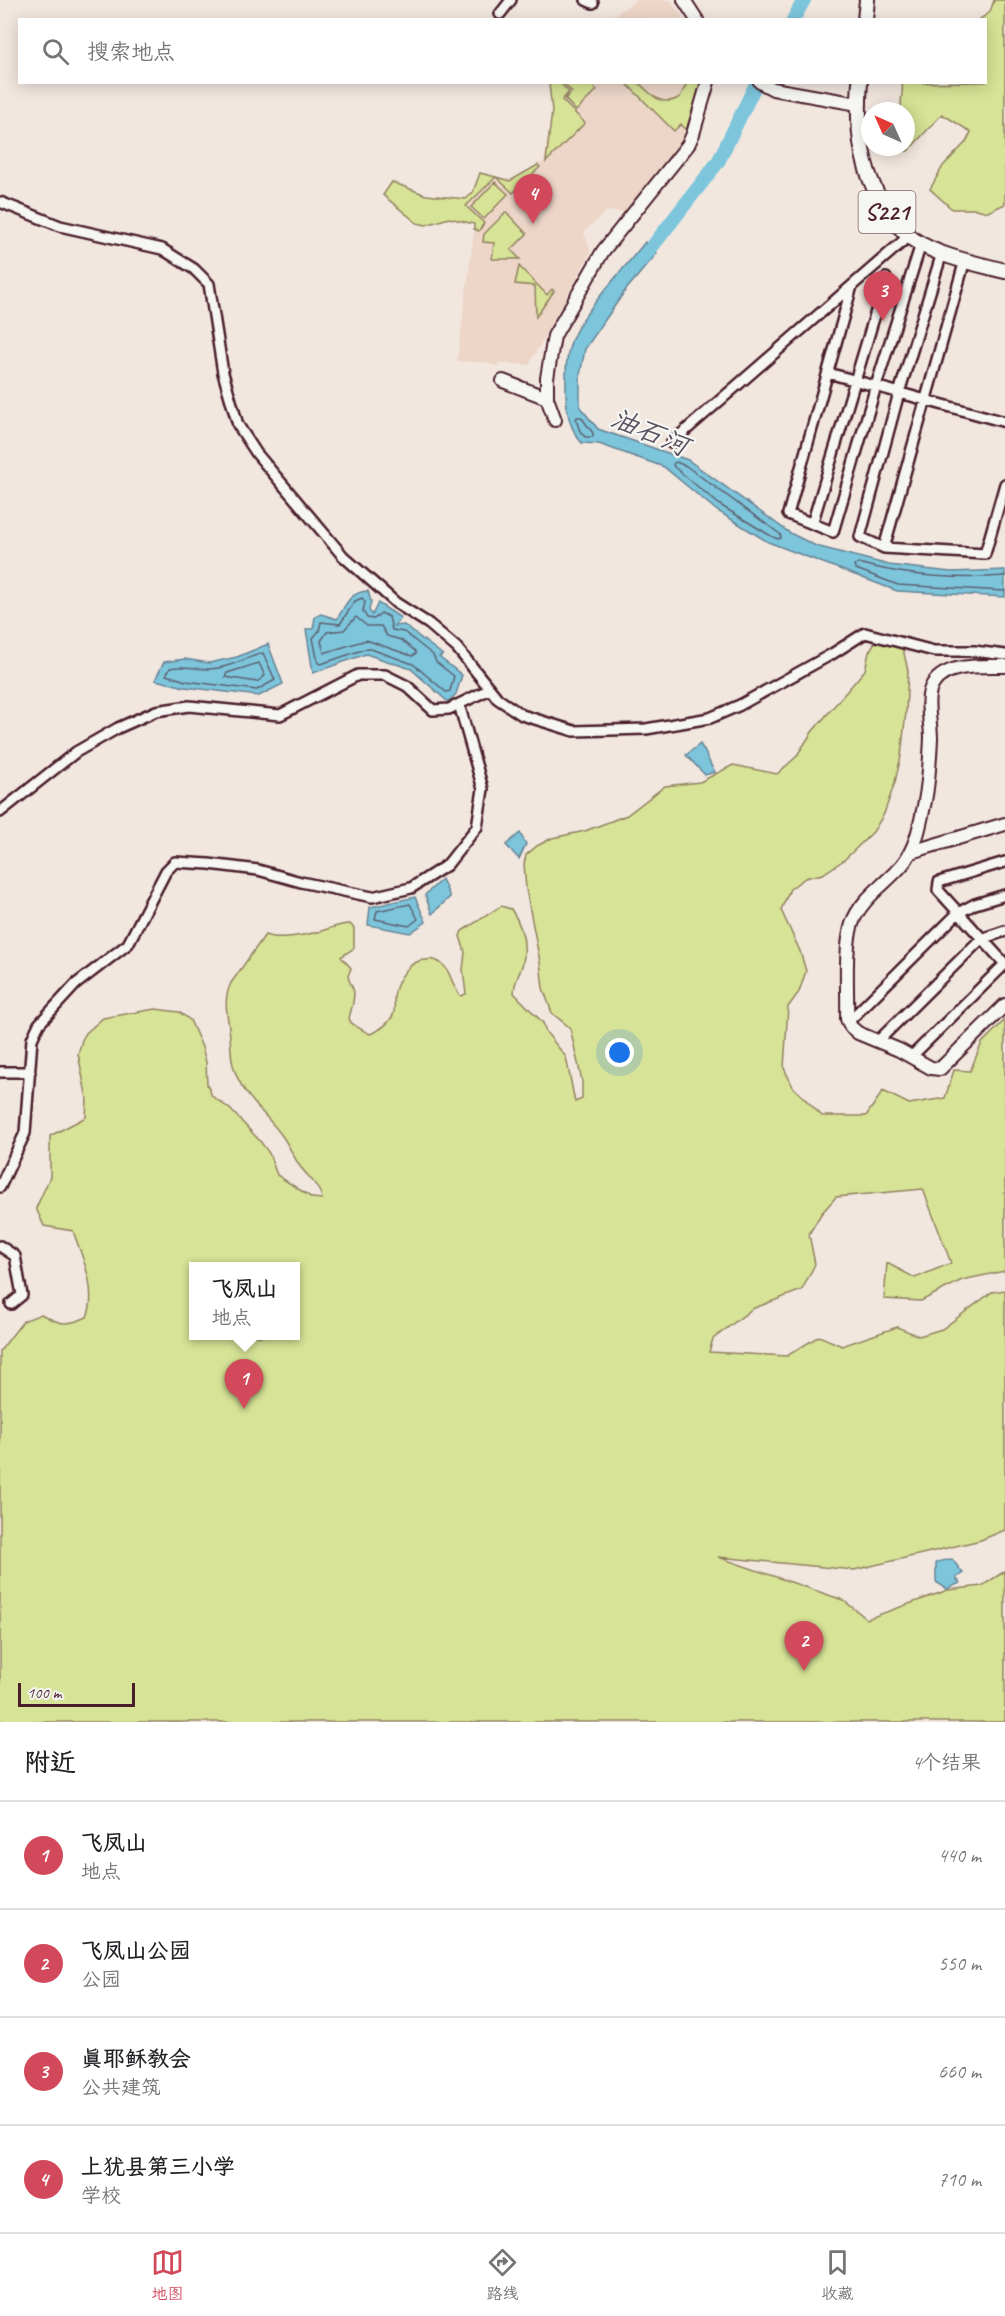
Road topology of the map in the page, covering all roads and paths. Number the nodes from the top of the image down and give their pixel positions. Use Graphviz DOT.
graph roads {
  1 [pos="511,0"];
  2 [pos="684,0"];
  3 [pos="867,0"];
  4 [pos="500,14"];
  5 [pos="696,18"];
  6 [pos="865,18"];
  7 [pos="707,84"];
  8 [pos="764,84"];
  9 [pos="860,84"];
  10 [pos="858,104"];
  11 [pos="0,202"];
  12 [pos="909,236"];
  13 [pos="921,244"];
  14 [pos="942,253"];
  15 [pos="966,260"];
  16 [pos="1005,271"];
  17 [pos="886,278"];
  18 [pos="852,286"];
  19 [pos="828,373"];
  20 [pos="855,380"];
  21 [pos="503,381"];
  22 [pos="876,386"];
  23 [pos="899,393"];
  24 [pos="547,398"];
  25 [pos="926,400"];
  26 [pos="555,420"];
  27 [pos="1005,422"];
  28 [pos="671,443"];
  29 [pos="1005,484"];
  30 [pos="812,524"];
  31 [pos="884,548"];
  32 [pos="1005,655"];
  33 [pos="1005,666"];
  34 [pos="490,689"];
  35 [pos="459,704"];
  36 [pos="0,812"];
  37 [pos="1005,824"];
  38 [pos="911,852"];
  39 [pos="1005,862"];
  40 [pos="1005,895"];
  41 [pos="958,913"];
  42 [pos="1005,930"];
  43 [pos="981,939"];
  44 [pos="1005,964"];
  45 [pos="1005,1005"];
  46 [pos="848,1022"];
  47 [pos="878,1041"];
  48 [pos="910,1057"];
  49 [pos="0,1072"];
  50 [pos="30,1072"];
  51 [pos="0,1187"];
  52 [pos="0,1246"];
  53 [pos="11,1304"];
  1 -- 4 [label="street"];
  2 -- 5 [label="street"];
  3 -- 6 [label="main road"];
  7 -- 24 [label="street"];
  8 -- 10 [label="street"];
  9 -- 10 [label="main road, S221"];
  10 -- 12 [label="main road, S221"];
  11 -- 34 [label="street"];
  12 -- 13 [label="main road, S221"];
  12 -- 18 [label="street"];
  13 -- 14 [label="main road, S221"];
  13 -- 22 [label="street"];
  14 -- 15 [label="main road, S221"];
  14 -- 23 [label="street"];
  15 -- 16 [label="main road, S221"];
  15 -- 25 [label="street"];
  17 -- 20 [label="street"];
  18 -- 19 [label="street"];
  18 -- 28 [label="street"];
  19 -- 20 [label="street"];
  19 -- 30 [label="street"];
  20 -- 22 [label="street"];
  20 -- 30 [label="street"];
  21 -- 24 [label="street"];
  22 -- 23 [label="street"];
  22 -- 30 [label="street"];
  23 -- 25 [label="street"];
  23 -- 31 [label="street"];
  24 -- 26 [label="street"];
  25 -- 27 [label="street"];
  25 -- 31 [label="street"];
  29 -- 31 [label="street"];
  32 -- 34 [label="street"];
  33 -- 38 [label="street"];
  34 -- 35 [label="street"];
  35 -- 36 [label="street"];
  35 -- 50 [label="street"];
  37 -- 38 [label="street"];
  38 -- 46 [label="street"];
  39 -- 41 [label="street"];
  40 -- 41 [label="street"];
  41 -- 43 [label="street"];
  41 -- 46 [label="street"];
  42 -- 43 [label="street"];
  43 -- 44 [label="street"];
  43 -- 47 [label="street"];
  44 -- 48 [label="street"];
  45 -- 48 [label="street"];
  46 -- 47 [label="street"];
  47 -- 48 [label="street"];
  49 -- 50 [label="street"];
  50 -- 51 [label="street"];
  52 -- 53 [label="street"];
}
